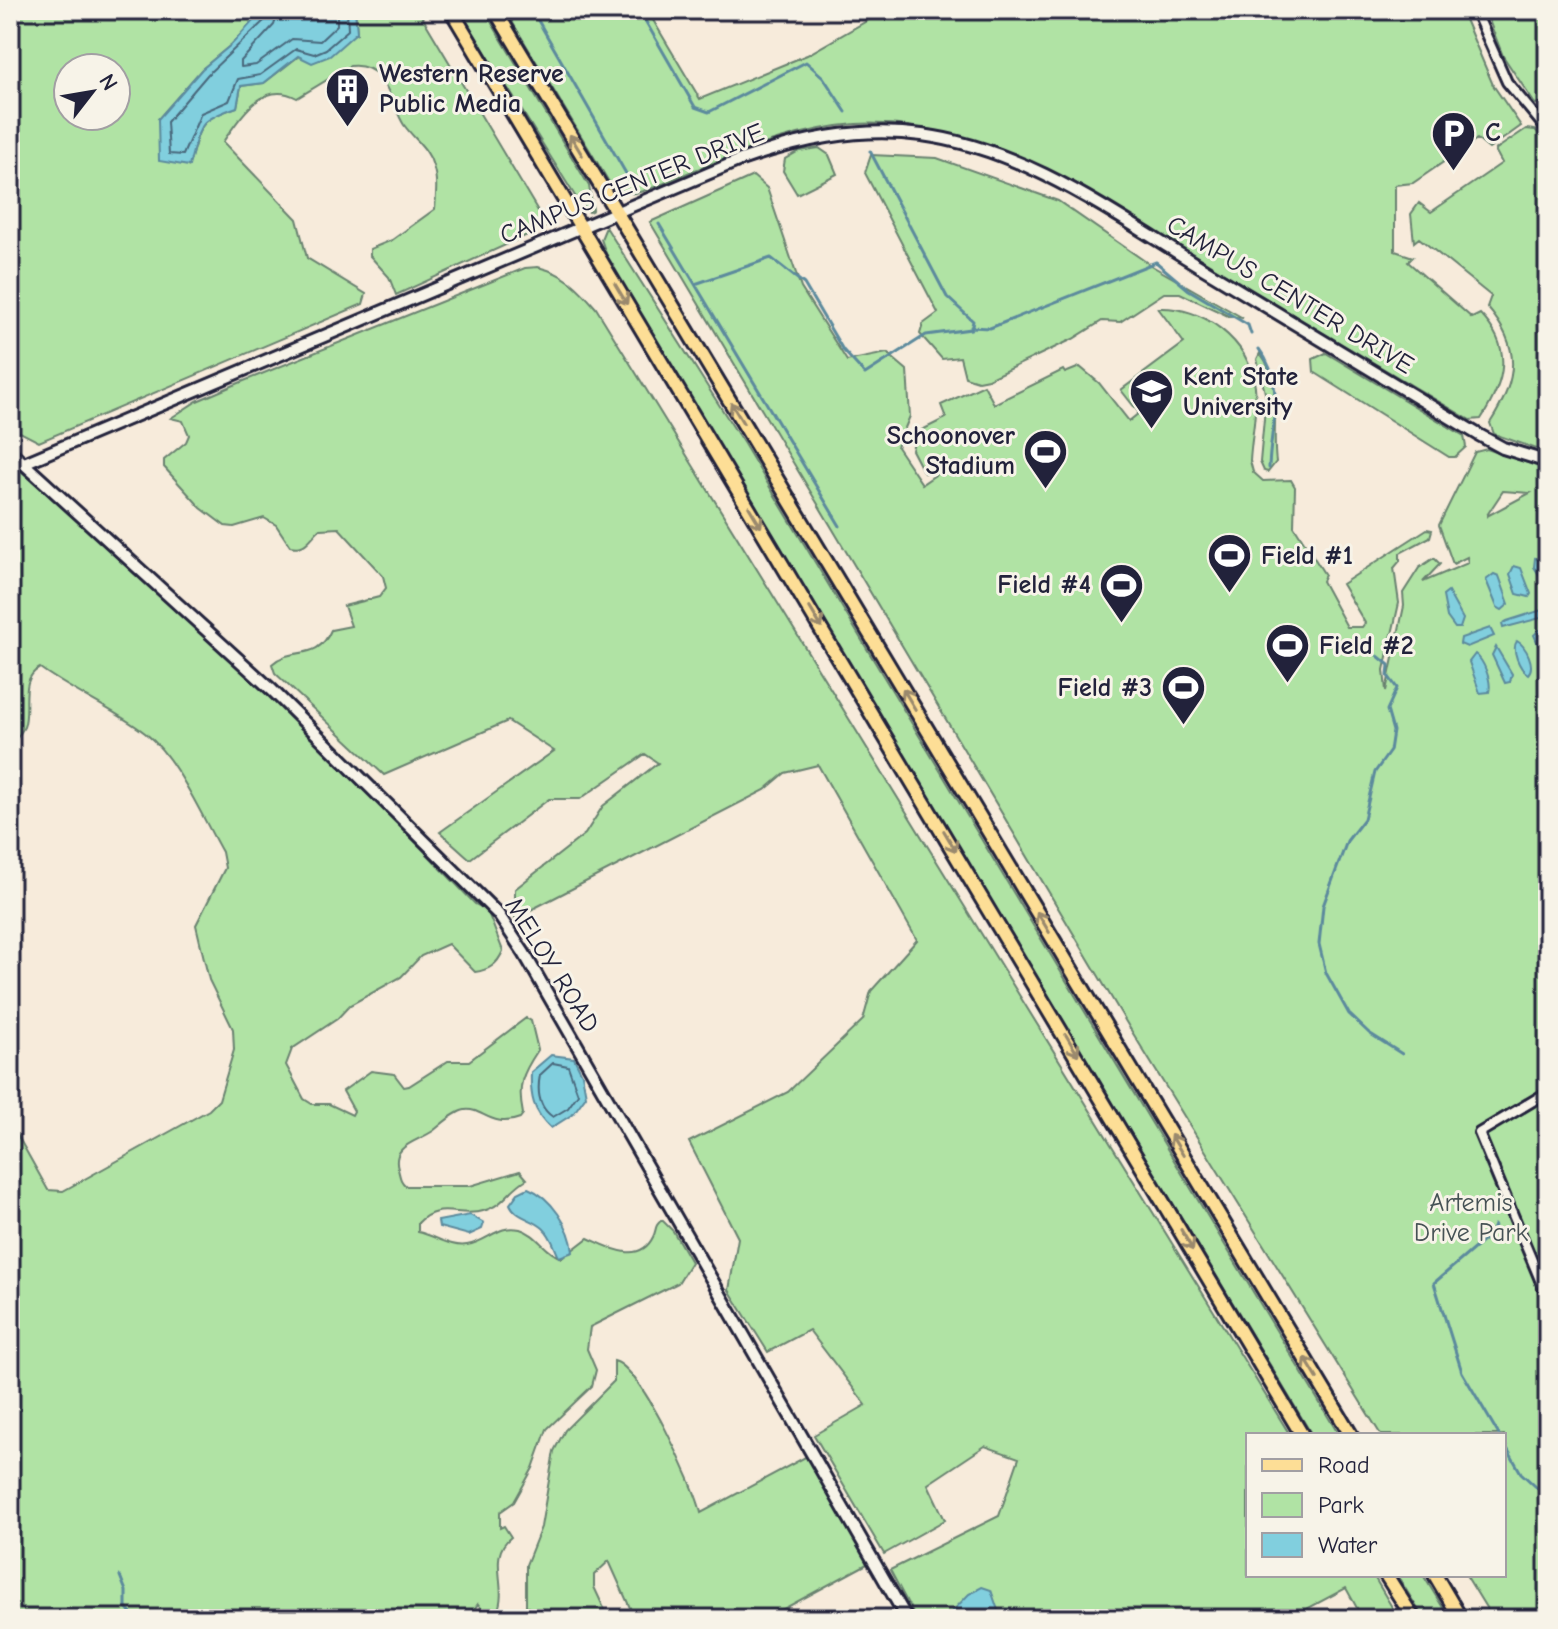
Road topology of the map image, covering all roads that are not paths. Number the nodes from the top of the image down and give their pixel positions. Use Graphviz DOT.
graph roads {
  1 [pos="451,10"];
  2 [pos="495,10"];
  3 [pos="1475,10"];
  4 [pos="1548,131"];
  5 [pos="616,212"];
  6 [pos="581,227"];
  7 [pos="10,451"];
  8 [pos="1548,462"];
  9 [pos="24,463"];
  10 [pos="1548,1092"];
  11 [pos="1548,1299"];
  12 [pos="1301,1433"];
  13 [pos="1350,1433"];
  14 [pos="1387,1577"];
  15 [pos="1436,1577"];
  16 [pos="907,1619"];
  17 [pos="1414,1619"];
  18 [pos="1461,1619"];
  1 -- 6 [label="main road"];
  5 -- 2 [label="main road, one-way"];
  3 -- 4 [label="street"];
  5 -- 6 [label="street, CAMPUS CENTER DRIVE"];
  5 -- 8 [label="street, CAMPUS CENTER DRIVE"];
  13 -- 5 [label="main road, one-way"];
  6 -- 9 [label="street, CAMPUS CENTER DRIVE"];
  6 -- 12 [label="main road, one-way"];
  7 -- 9 [label="street, MELOY ROAD"];
  9 -- 16 [label="street, MELOY ROAD"];
  10 -- 11 [label="street"];
  14 -- 17 [label="main road"];
  15 -- 18 [label="main road"];
}
